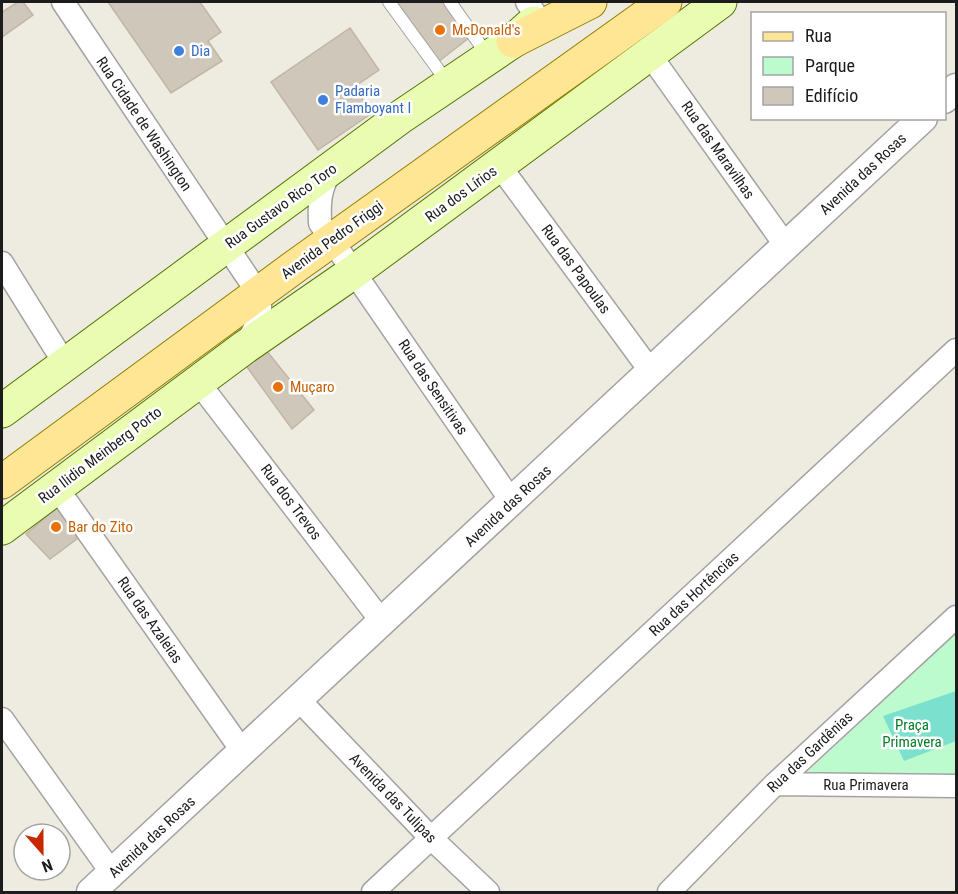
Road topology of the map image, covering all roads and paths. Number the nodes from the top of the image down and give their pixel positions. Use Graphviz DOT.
graph roads {
  1 [pos="63,2"];
  2 [pos="389,2"];
  3 [pos="450,2"];
  4 [pos="590,2"];
  5 [pos="627,2"];
  6 [pos="665,2"];
  7 [pos="720,2"];
  8 [pos="542,7"];
  9 [pos="501,49"];
  10 [pos="650,55"];
  11 [pos="449,84"];
  12 [pos="921,120"];
  13 [pos="499,165"];
  14 [pos="331,168"];
  15 [pos="326,231"];
  16 [pos="226,246"];
  17 [pos="786,246"];
  18 [pos="2,263"];
  19 [pos="355,271"];
  20 [pos="253,284"];
  21 [pos="245,347"];
  22 [pos="957,350"];
  23 [pos="65,364"];
  24 [pos="652,373"];
  25 [pos="198,382"];
  26 [pos="2,411"];
  27 [pos="2,456"];
  28 [pos="2,482"];
  29 [pos="57,488"];
  30 [pos="512,502"];
  31 [pos="2,528"];
  32 [pos="957,617"];
  33 [pos="383,623"];
  34 [pos="299,700"];
  35 [pos="2,719"];
  36 [pos="243,752"];
  37 [pos="775,784"];
  38 [pos="957,786"];
  39 [pos="431,838"];
  40 [pos="112,873"];
  41 [pos="91,892"];
  42 [pos="373,892"];
  43 [pos="488,892"];
  44 [pos="669,892"];
  1 -- 16 [label="street, Rua Cidade de Washington"];
  2 -- 11 [label="lane"];
  3 -- 9 [label="lane"];
  4 -- 9 [label="main road"];
  5 -- 15 [label="main road, Avenida Pedro Friggi"];
  6 -- 15 [label="main road, Avenida Pedro Friggi"];
  7 -- 10 [label="main road, Rua dos Lírios"];
  8 -- 9 [label="main road, Rua Gustavo Rico Toro"];
  9 -- 11 [label="main road, Rua Gustavo Rico Toro"];
  10 -- 13 [label="main road, Rua dos Lírios"];
  10 -- 17 [label="street, Rua das Maravilhas"];
  11 -- 14 [label="main road, Rua Gustavo Rico Toro"];
  12 -- 17 [label="street, Avenida das Rosas"];
  13 -- 19 [label="main road, Rua dos Lírios"];
  13 -- 24 [label="street, Rua das Papoulas"];
  14 -- 15 [label="street"];
  14 -- 16 [label="main road, Rua Gustavo Rico Toro"];
  15 -- 19 [label="street, Rua das Sensitivas"];
  15 -- 20 [label="main road, Avenida Pedro Friggi"];
  16 -- 20 [label="street, Rua Cidade de Washington"];
  16 -- 23 [label="main road, Rua Gustavo Rico Toro"];
  17 -- 24 [label="street, Avenida das Rosas"];
  18 -- 23 [label="street"];
  19 -- 21 [label="main road, Rua dos Lírios"];
  19 -- 30 [label="street, Rua das Sensitivas"];
  20 -- 21 [label="street"];
  20 -- 27 [label="main road, Avenida Pedro Friggi"];
  20 -- 28 [label="main road, Avenida Pedro Friggi"];
  21 -- 25 [label="main road, Rua dos Lírios"];
  22 -- 39 [label="street, Rua das Hortências"];
  23 -- 26 [label="main road, Rua Gustavo Rico Toro"];
  24 -- 30 [label="street, Avenida das Rosas"];
  25 -- 29 [label="main road, Rua Ilidio Meinberg Porto"];
  25 -- 33 [label="street, Rua dos Trevos"];
  29 -- 31 [label="main road, Rua Ilidio Meinberg Porto"];
  29 -- 36 [label="street, Rua das Azaleias"];
  30 -- 33 [label="street, Avenida das Rosas"];
  32 -- 37 [label="street, Rua das Gardênias"];
  33 -- 34 [label="street, Avenida das Rosas"];
  34 -- 36 [label="street, Avenida das Rosas"];
  34 -- 39 [label="street, Avenida das Tulipas"];
  35 -- 40 [label="street"];
  36 -- 40 [label="street, Avenida das Rosas"];
  37 -- 38 [label="street, Rua Primavera"];
  37 -- 44 [label="street, Rua das Gardênias"];
  39 -- 42 [label="street, Rua das Hortências"];
  39 -- 43 [label="street, Avenida das Tulipas"];
  40 -- 41 [label="street, Avenida das Rosas"];
}
